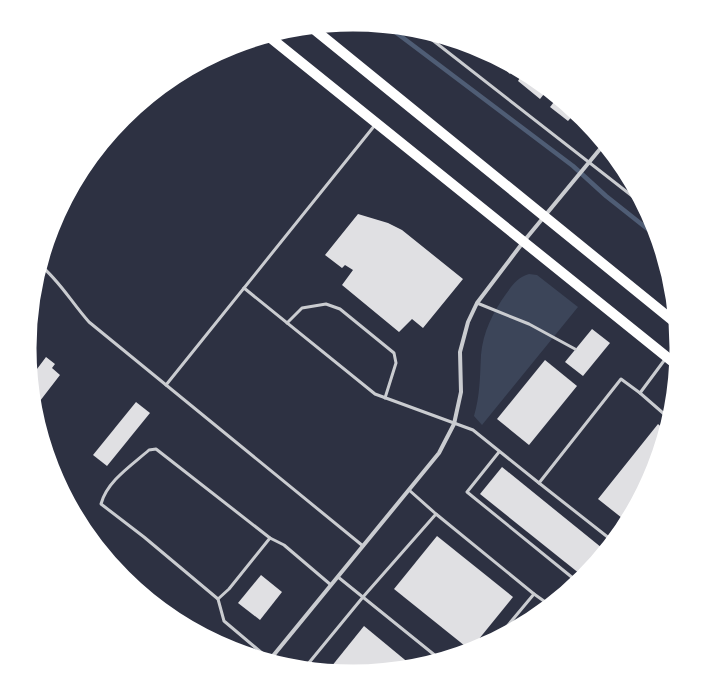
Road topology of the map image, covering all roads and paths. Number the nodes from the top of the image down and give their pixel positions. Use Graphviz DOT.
graph roads {
  1 [pos="317,31"];
  2 [pos="272,39"];
  3 [pos="431,39"];
  4 [pos="376,124"];
  5 [pos="601,148"];
  6 [pos="590,162"];
  7 [pos="635,198"];
  8 [pos="545,216"];
  9 [pos="524,241"];
  10 [pos="44,268"];
  11 [pos="244,288"];
  12 [pos="477,303"];
  13 [pos="671,319"];
  14 [pos="287,323"];
  15 [pos="575,349"];
  16 [pos="667,357"];
  17 [pos="672,361"];
  18 [pos="166,385"];
  19 [pos="640,393"];
  20 [pos="385,398"];
  21 [pos="665,415"];
  22 [pos="454,424"];
  23 [pos="499,452"];
  24 [pos="539,483"];
  25 [pos="409,490"];
  26 [pos="436,514"];
  27 [pos="270,538"];
  28 [pos="609,538"];
  29 [pos="363,546"];
  30 [pos="338,577"];
  31 [pos="574,579"];
  32 [pos="331,585"];
  33 [pos="534,594"];
  34 [pos="363,597"];
  35 [pos="218,599"];
  36 [pos="546,603"];
  37 [pos="504,630"];
  38 [pos="262,655"];
  39 [pos="272,657"];
  40 [pos="437,657"];
  41 [pos="308,664"];
  1 -- 8 [label="main road"];
  2 -- 4 [label="main road"];
  3 -- 6 [label="lane"];
  4 -- 9 [label="main road"];
  4 -- 11 [label="lane"];
  5 -- 6 [label="street"];
  6 -- 7 [label="lane"];
  6 -- 8 [label="street"];
  8 -- 9 [label="street"];
  8 -- 13 [label="main road"];
  9 -- 12 [label="street"];
  9 -- 16 [label="main road"];
  10 -- 18 [label="lane"];
  11 -- 14 [label="lane"];
  11 -- 18 [label="lane"];
  12 -- 15 [label="lane"];
  12 -- 22 [label="street"];
  14 -- 20 [label="lane"];
  14 -- 20 [label="lane"];
  16 -- 17 [label="main road"];
  16 -- 19 [label="lane"];
  18 -- 29 [label="lane"];
  19 -- 21 [label="lane"];
  19 -- 24 [label="lane"];
  20 -- 22 [label="lane"];
  22 -- 23 [label="lane"];
  22 -- 25 [label="street"];
  23 -- 24 [label="lane"];
  23 -- 31 [label="lane"];
  24 -- 28 [label="lane"];
  25 -- 26 [label="lane"];
  25 -- 29 [label="street"];
  26 -- 33 [label="lane"];
  26 -- 34 [label="lane"];
  27 -- 32 [label="lane"];
  27 -- 35 [label="lane"];
  27 -- 35 [label="lane"];
  29 -- 30 [label="street"];
  30 -- 32 [label="street"];
  30 -- 34 [label="lane"];
  32 -- 39 [label="street"];
  33 -- 36 [label="lane"];
  33 -- 37 [label="lane"];
  34 -- 40 [label="lane"];
  34 -- 41 [label="lane"];
  35 -- 38 [label="lane"];
}
